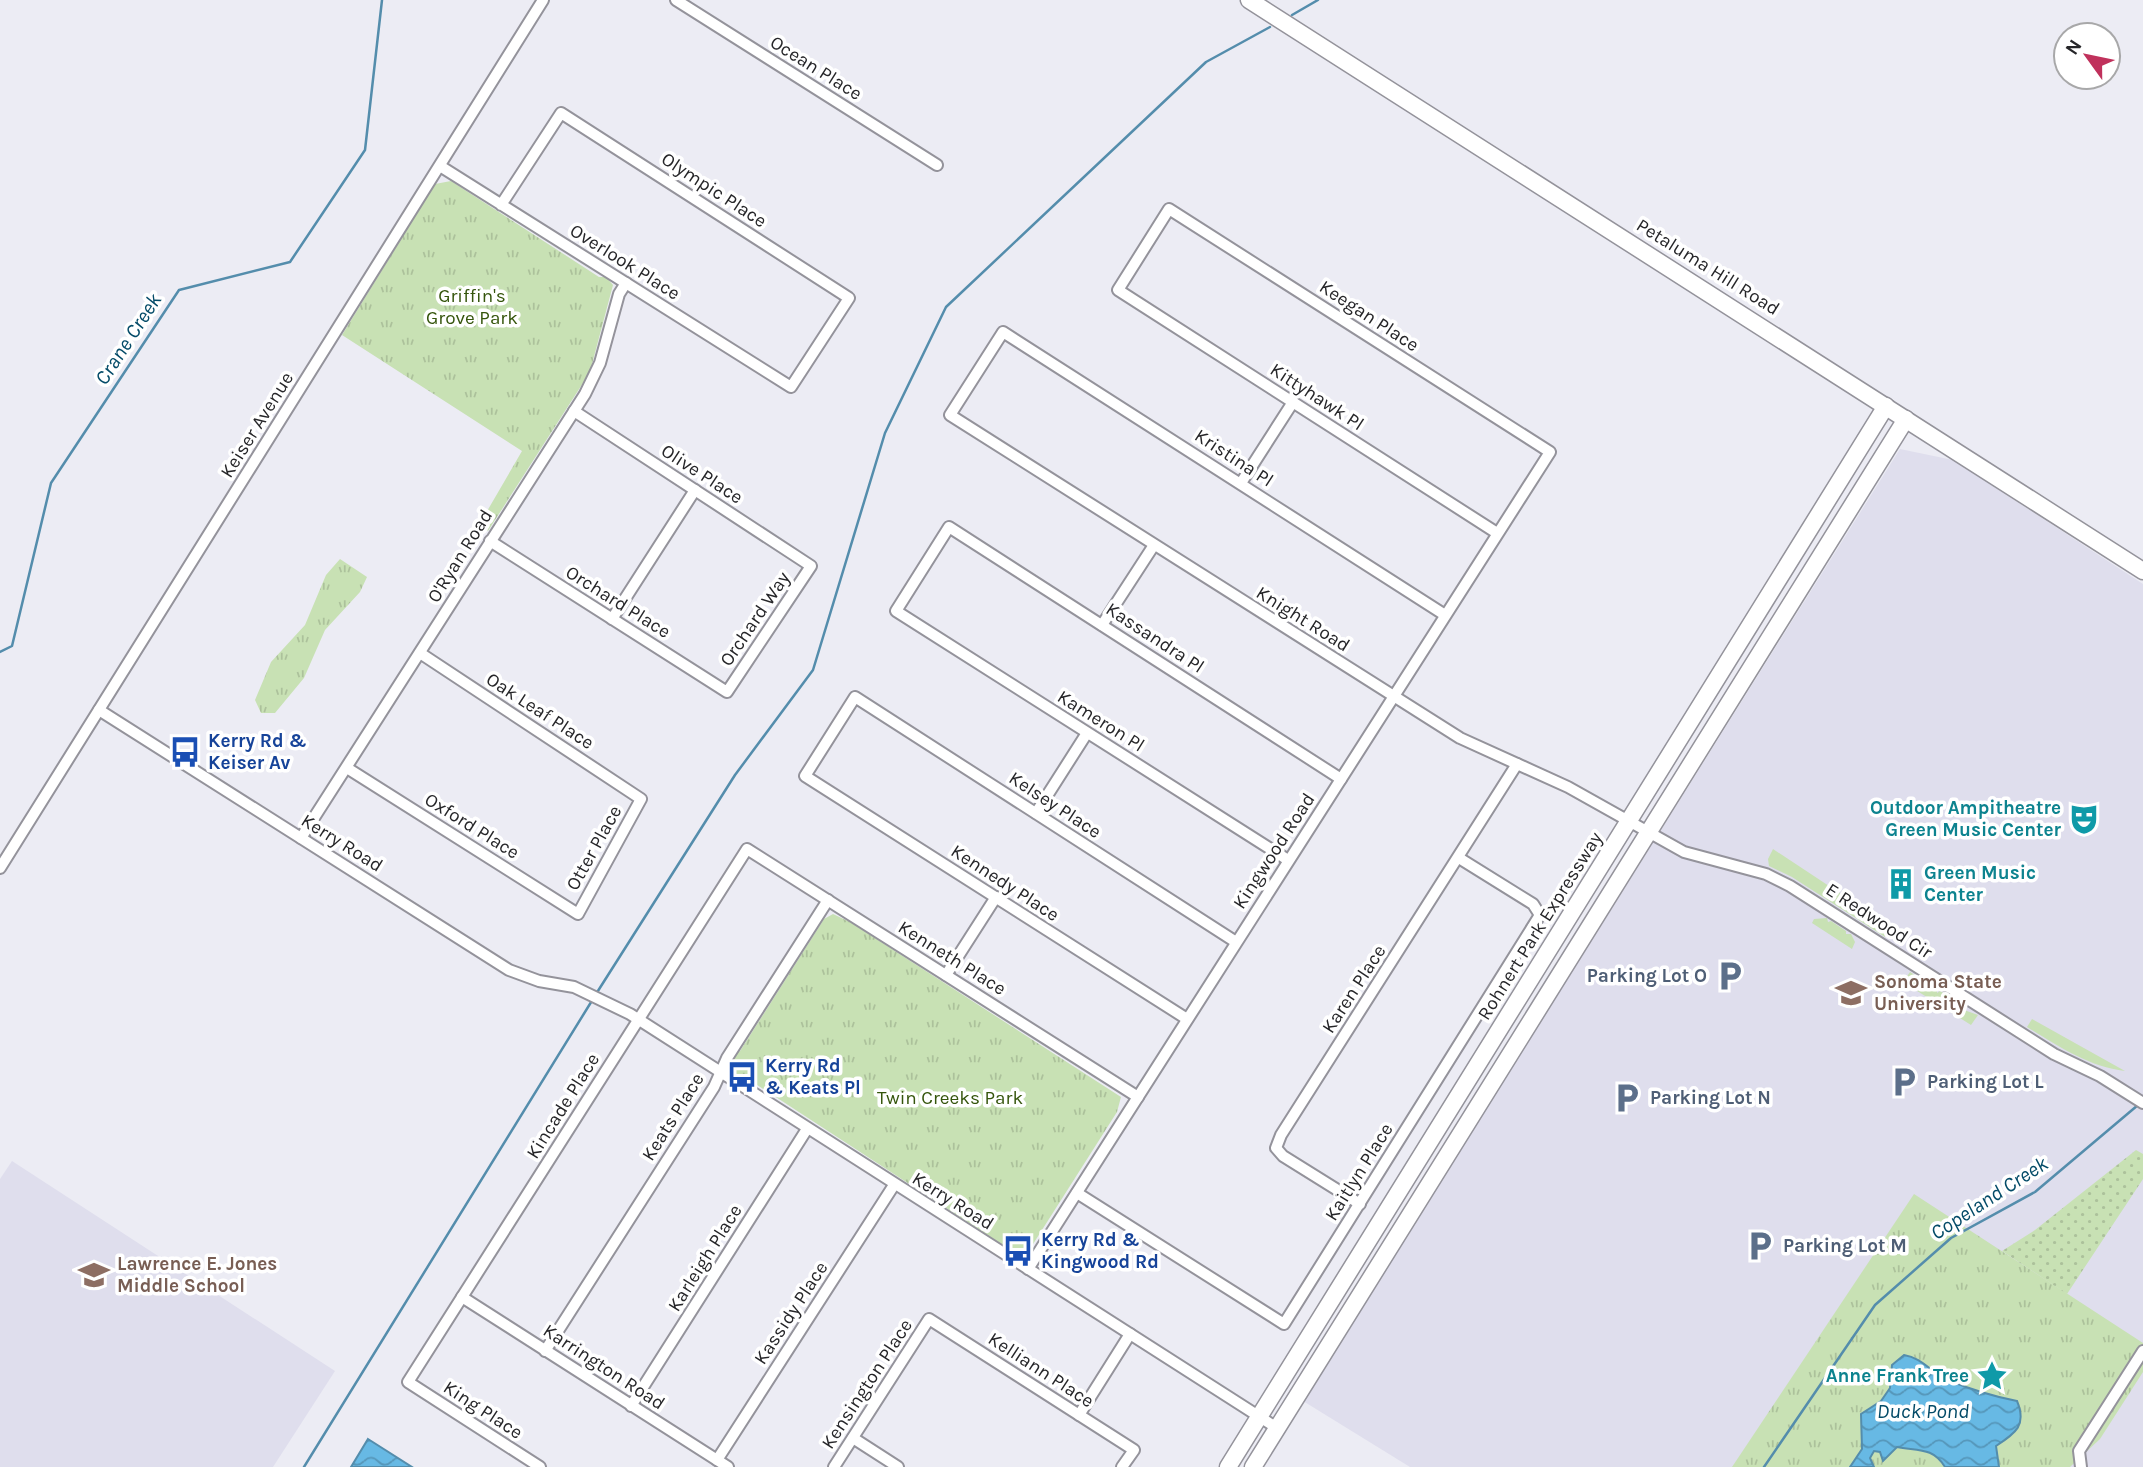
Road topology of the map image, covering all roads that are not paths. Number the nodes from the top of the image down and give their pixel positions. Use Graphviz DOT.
graph roads {
  1 [pos="543,0"];
  2 [pos="676,0"];
  3 [pos="1249,0"];
  4 [pos="937,165"];
  5 [pos="440,166"];
  6 [pos="501,205"];
  7 [pos="626,284"];
  8 [pos="1118,290"];
  9 [pos="1003,332"];
  10 [pos="791,387"];
  11 [pos="1293,402"];
  12 [pos="1886,406"];
  13 [pos="574,411"];
  14 [pos="1906,419"];
  15 [pos="1550,452"];
  16 [pos="1241,483"];
  17 [pos="695,490"];
  18 [pos="950,527"];
  19 [pos="1497,533"];
  20 [pos="490,541"];
  21 [pos="1154,545"];
  22 [pos="811,566"];
  23 [pos="2143,570"];
  24 [pos="1445,615"];
  25 [pos="612,618"];
  26 [pos="1102,625"];
  27 [pos="420,653"];
  28 [pos="727,692"];
  29 [pos="1394,697"];
  30 [pos="99,710"];
  31 [pos="1087,733"];
  32 [pos="1517,764"];
  33 [pos="347,768"];
  34 [pos="805,776"];
  35 [pos="1341,779"];
  36 [pos="641,799"];
  37 [pos="1036,813"];
  38 [pos="1629,823"];
  39 [pos="1647,834"];
  40 [pos="301,838"];
  41 [pos="747,849"];
  42 [pos="1459,858"];
  43 [pos="1288,860"];
  44 [pos="0,868"];
  45 [pos="996,897"];
  46 [pos="828,900"];
  47 [pos="578,914"];
  48 [pos="1236,942"];
  49 [pos="946,975"];
  50 [pos="1187,1019"];
  51 [pos="638,1020"];
  52 [pos="721,1073"];
  53 [pos="1138,1097"];
  54 [pos="2143,1103"];
  55 [pos="807,1129"];
  56 [pos="894,1185"];
  57 [pos="1077,1192"];
  58 [pos="1360,1204"];
  59 [pos="1028,1269"];
  60 [pos="461,1297"];
  61 [pos="929,1319"];
  62 [pos="1130,1334"];
  63 [pos="545,1351"];
  64 [pos="2143,1351"];
  65 [pos="408,1382"];
  66 [pos="631,1406"];
  67 [pos="1079,1415"];
  68 [pos="1259,1417"];
  69 [pos="1277,1428"];
  70 [pos="853,1438"];
  71 [pos="717,1460"];
  72 [pos="540,1467"];
  73 [pos="728,1467"];
  74 [pos="834,1467"];
  75 [pos="898,1467"];
  76 [pos="1122,1467"];
  77 [pos="1228,1467"];
  78 [pos="1253,1467"];
  79 [pos="2081,1467"];
  1 -- 5 [label="street, Keiser Avenue"];
  2 -- 4 [label="street, Ocean Place"];
  3 -- 12 [label="main road, Petaluma Hill Road"];
  5 -- 6 [label="street, Overlook Place"];
  5 -- 30 [label="street, Keiser Avenue"];
  6 -- 7 [label="street, Overlook Place"];
  6 -- 10 [label="street, Olympic Place"];
  7 -- 10 [label="street, Overlook Place"];
  7 -- 13 [label="street, O'Ryan Road"];
  8 -- 11 [label="street, Kittyhawk Pl"];
  8 -- 15 [label="street, Keegan Place"];
  9 -- 16 [label="street, Kristina Pl"];
  9 -- 21 [label="street, Knight Road"];
  11 -- 16 [label="street"];
  11 -- 19 [label="street, Kittyhawk Pl"];
  12 -- 14 [label="main road, Petaluma Hill Road"];
  12 -- 38 [label="main road, Rohnert Park Expressway"];
  13 -- 17 [label="street, Olive Place"];
  13 -- 20 [label="street, O'Ryan Road"];
  14 -- 23 [label="main road, Petaluma Hill Road"];
  14 -- 39 [label="main road"];
  15 -- 19 [label="street, Kingwood Road"];
  16 -- 24 [label="street, Kristina Pl"];
  17 -- 22 [label="street, Olive Place"];
  17 -- 25 [label="street"];
  18 -- 26 [label="street, Kassandra Pl"];
  18 -- 31 [label="street, Kameron Pl"];
  19 -- 24 [label="street, Kingwood Road"];
  20 -- 25 [label="street, Orchard Place"];
  20 -- 27 [label="street, O'Ryan Road"];
  21 -- 26 [label="street"];
  21 -- 29 [label="street, Knight Road"];
  22 -- 28 [label="street, Orchard Way"];
  24 -- 29 [label="street, Kingwood Road"];
  25 -- 28 [label="street, Orchard Place"];
  26 -- 35 [label="street, Kassandra Pl"];
  27 -- 33 [label="street, O'Ryan Road"];
  27 -- 36 [label="street, Oak Leaf Place"];
  29 -- 32 [label="street, Knight Road"];
  29 -- 35 [label="street, Kingwood Road"];
  30 -- 40 [label="street, Kerry Road"];
  30 -- 44 [label="street, Keiser Avenue"];
  31 -- 37 [label="street"];
  31 -- 43 [label="street, Kameron Pl"];
  32 -- 38 [label="street, Knight Road"];
  32 -- 42 [label="street, Karen Place"];
  33 -- 40 [label="street, O'Ryan Road"];
  33 -- 47 [label="street, Oxford Place"];
  34 -- 37 [label="street, Kelsey Place"];
  34 -- 45 [label="street, Kennedy Place"];
  35 -- 43 [label="street, Kingwood Road"];
  36 -- 47 [label="street, Otter Place"];
  37 -- 48 [label="street, Kelsey Place"];
  38 -- 39 [label="street, Knight Road"];
  38 -- 68 [label="main road, Rohnert Park Expressway"];
  39 -- 54 [label="street, E Redwood Cir"];
  39 -- 69 [label="main road"];
  40 -- 51 [label="street, Kerry Road"];
  41 -- 46 [label="street, Kenneth Place"];
  41 -- 51 [label="street, Kincade Place"];
  42 -- 58 [label="street, Kaitlyn Place"];
  42 -- 58 [label="street, Karen Place"];
  43 -- 48 [label="street, Kingwood Road"];
  45 -- 49 [label="street"];
  45 -- 50 [label="street, Kennedy Place"];
  46 -- 49 [label="street, Kenneth Place"];
  46 -- 52 [label="street, Keats Place"];
  48 -- 50 [label="street, Kingwood Road"];
  49 -- 53 [label="street, Kenneth Place"];
  50 -- 53 [label="street, Kingwood Road"];
  51 -- 52 [label="street, Kerry Road"];
  51 -- 60 [label="street, Kincade Place"];
  52 -- 55 [label="street, Kerry Road"];
  52 -- 63 [label="street, Keats Place"];
  53 -- 57 [label="street, Kingwood Road"];
  55 -- 56 [label="street, Kerry Road"];
  55 -- 66 [label="street, Karleigh Place"];
  56 -- 59 [label="street, Kerry Road"];
  56 -- 71 [label="street, Kassidy Place"];
  57 -- 58 [label="street, Kaitlyn Place"];
  57 -- 59 [label="street, Kingwood Road"];
  59 -- 62 [label="street, Kerry Road"];
  60 -- 63 [label="street, Karrington Road"];
  60 -- 65 [label="street, Kincade Place"];
  61 -- 67 [label="street, Kelliann Place"];
  61 -- 70 [label="street, Kensington Place"];
  62 -- 67 [label="street"];
  62 -- 68 [label="street, Kerry Road"];
  63 -- 66 [label="street, Karrington Road"];
  64 -- 79 [label="street"];
  65 -- 72 [label="street, King Place"];
  66 -- 71 [label="street, Karrington Road"];
  67 -- 76 [label="street, Kelliann Place"];
  68 -- 69 [label="street, Kerry Road"];
  68 -- 77 [label="main road, Rohnert Park Expressway"];
  69 -- 78 [label="main road"];
  70 -- 74 [label="street, Kensington Place"];
  70 -- 75 [label="street"];
  71 -- 73 [label="street, Karrington Road"];
}
